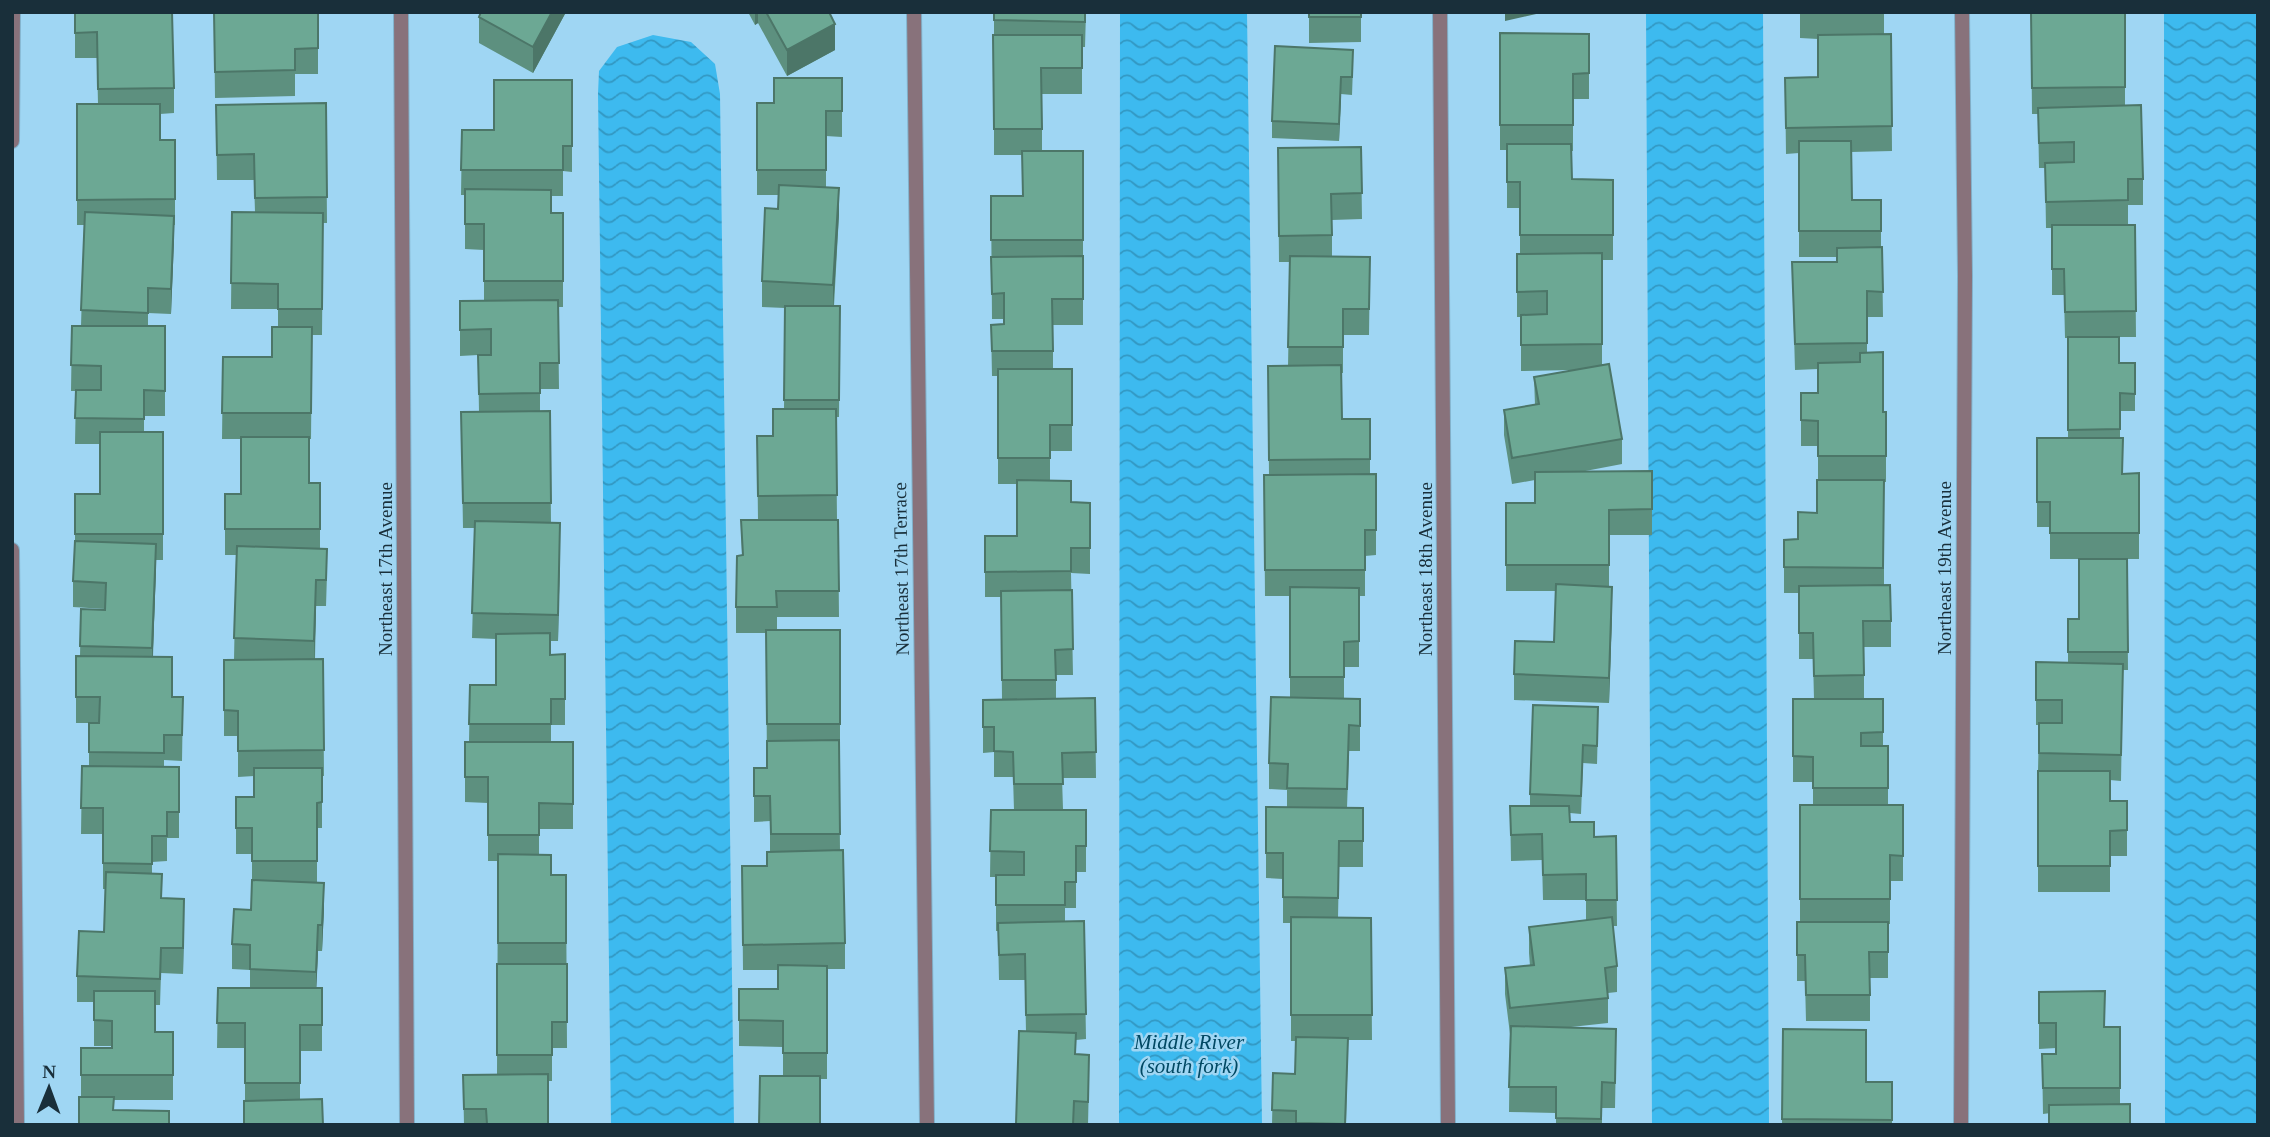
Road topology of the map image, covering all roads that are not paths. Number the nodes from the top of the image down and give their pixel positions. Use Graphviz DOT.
graph roads {
  1 [pos="13,12"];
  2 [pos="401,12"];
  3 [pos="914,12"];
  4 [pos="1440,12"];
  5 [pos="1962,12"];
  6 [pos="12,141"];
  7 [pos="12,550"];
  8 [pos="17,1125"];
  9 [pos="407,1125"];
  10 [pos="927,1125"];
  11 [pos="1448,1125"];
  12 [pos="1961,1125"];
  1 -- 6 [label="street"];
  2 -- 9 [label="street, Northeast 17th Avenue"];
  3 -- 10 [label="street, Northeast 17th Terrace"];
  4 -- 11 [label="street, Northeast 18th Avenue"];
  5 -- 12 [label="street, Northeast 19th Avenue"];
  7 -- 8 [label="street"];
}
